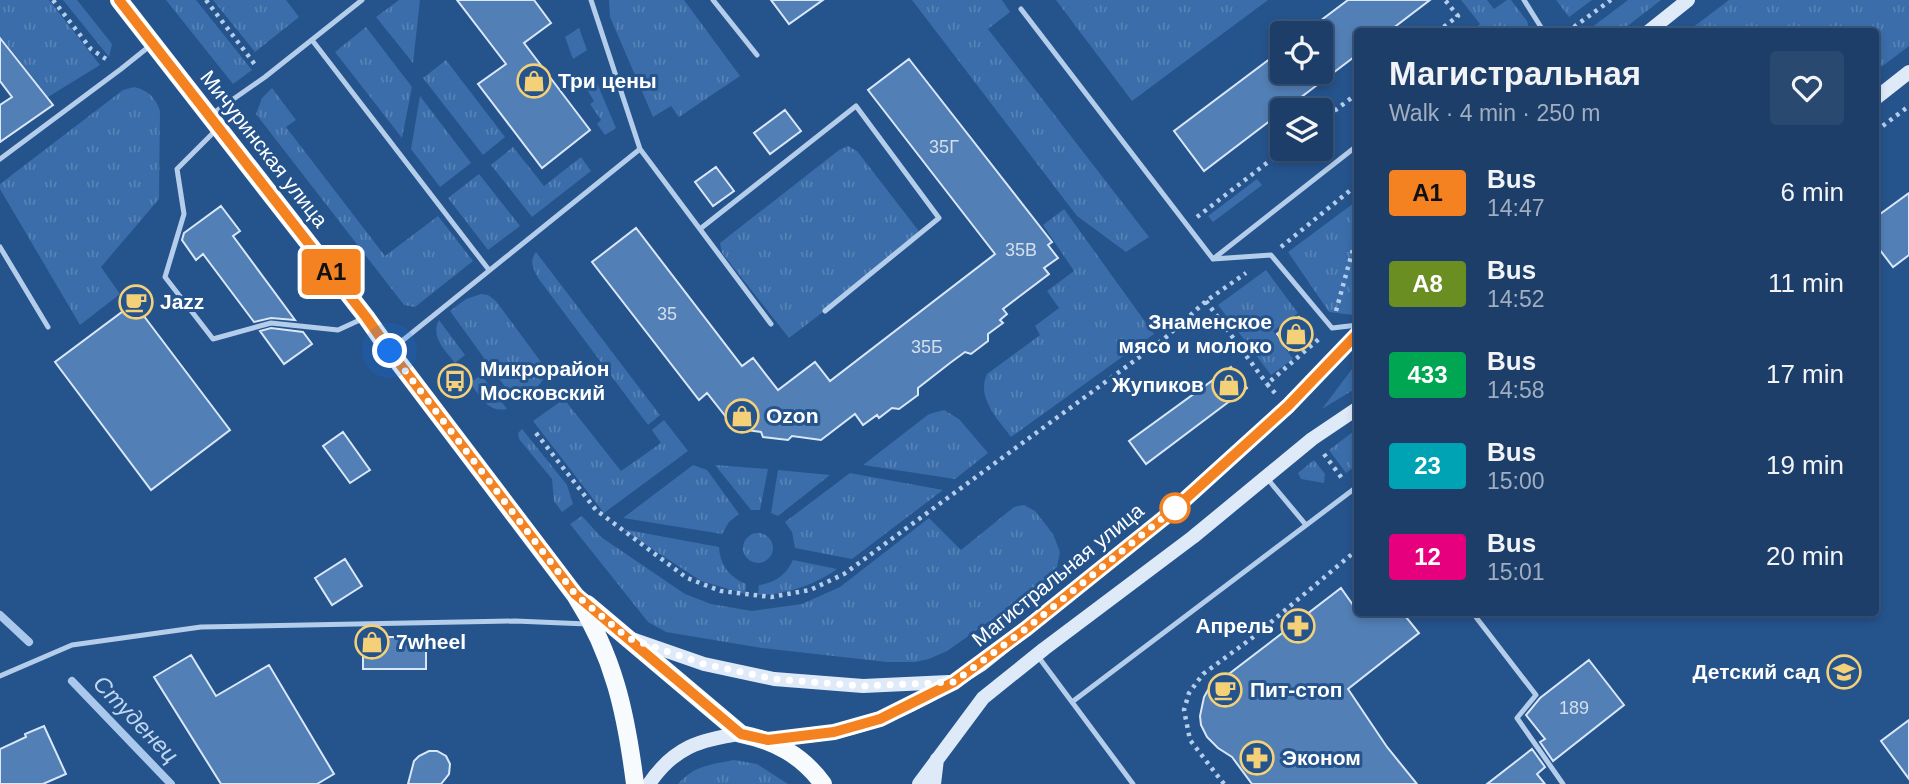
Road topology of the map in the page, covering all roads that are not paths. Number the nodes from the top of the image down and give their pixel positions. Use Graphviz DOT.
graph roads {
  1 [pos="119,0"];
  2 [pos="362,0"];
  3 [pos="591,0"];
  4 [pos="713,0"];
  5 [pos="1524,0"];
  6 [pos="1688,0"];
  7 [pos="1021,9"];
  8 [pos="1542,28"];
  9 [pos="1653,28"];
  10 [pos="312,40"];
  11 [pos="152,44"];
  12 [pos="757,55"];
  13 [pos="1909,72"];
  14 [pos="1879,96"];
  15 [pos="214,122"];
  16 [pos="1354,148"];
  17 [pos="640,149"];
  18 [pos="0,159"];
  19 [pos="700,229"];
  20 [pos="0,247"];
  21 [pos="1213,259"];
  22 [pos="489,270"];
  23 [pos="825,311"];
  24 [pos="366,317"];
  25 [pos="771,324"];
  26 [pos="1354,325"];
  27 [pos="48,327"];
  28 [pos="1354,336"];
  29 [pos="390,351"];
  30 [pos="1354,411"];
  31 [pos="1266,477"];
  32 [pos="1354,489"];
  33 [pos="1306,525"];
  34 [pos="575,594"];
  35 [pos="1475,616"];
  36 [pos="594,625"];
  37 [pos="1027,628"];
  38 [pos="628,638"];
  39 [pos="1040,652"];
  40 [pos="0,676"];
  41 [pos="954,682"];
  42 [pos="1072,702"];
  43 [pos="741,734"];
  44 [pos="768,740"];
  45 [pos="938,758"];
  46 [pos="635,784"];
  47 [pos="649,784"];
  48 [pos="823,784"];
  49 [pos="919,784"];
  50 [pos="934,784"];
  51 [pos="1133,784"];
  52 [pos="1563,784"];
  1 -- 11 [label="main road, Мичуринская улица"];
  2 -- 10 [label="lane"];
  3 -- 17 [label="lane"];
  4 -- 12 [label="lane"];
  5 -- 8 [label="lane"];
  6 -- 9 [label="main road"];
  7 -- 21 [label="lane"];
  10 -- 15 [label="lane"];
  10 -- 22 [label="lane"];
  11 -- 15 [label="main road, Мичуринская улица"];
  11 -- 18 [label="lane"];
  13 -- 14 [label="main road"];
  15 -- 24 [label="main road, Мичуринская улица"];
  15 -- 24 [label="lane"];
  16 -- 21 [label="lane"];
  17 -- 19 [label="lane"];
  17 -- 22 [label="lane"];
  19 -- 23 [label="lane"];
  19 -- 25 [label="lane"];
  20 -- 27 [label="lane"];
  21 -- 26 [label="lane"];
  22 -- 29 [label="lane"];
  24 -- 29 [label="main road, Мичуринская улица"];
  28 -- 37 [label="main road, Магистральная улица"];
  29 -- 34 [label="main road, Мичуринская улица"];
  30 -- 31 [label="main road"];
  31 -- 33 [label="lane"];
  31 -- 39 [label="main road"];
  32 -- 33 [label="lane"];
  33 -- 42 [label="lane"];
  34 -- 36 [label="main road, Мичуринская улица"];
  34 -- 38 [label="main road, Мичуринская улица"];
  35 -- 52 [label="lane"];
  36 -- 40 [label="lane"];
  36 -- 46 [label="main road, Мичуринская улица"];
  37 -- 39 [label="main road"];
  37 -- 41 [label="main road, Магистральная улица"];
  38 -- 41 [label="main road"];
  38 -- 43 [label="main road, Мичуринская улица"];
  39 -- 42 [label="lane"];
  39 -- 45 [label="main road"];
  41 -- 44 [label="main road, Магистральная улица"];
  42 -- 51 [label="lane"];
  43 -- 44 [label="main road"];
  43 -- 47 [label="main road"];
  44 -- 48 [label="main road"];
  45 -- 49 [label="main road"];
  45 -- 50 [label="main road"];
}
